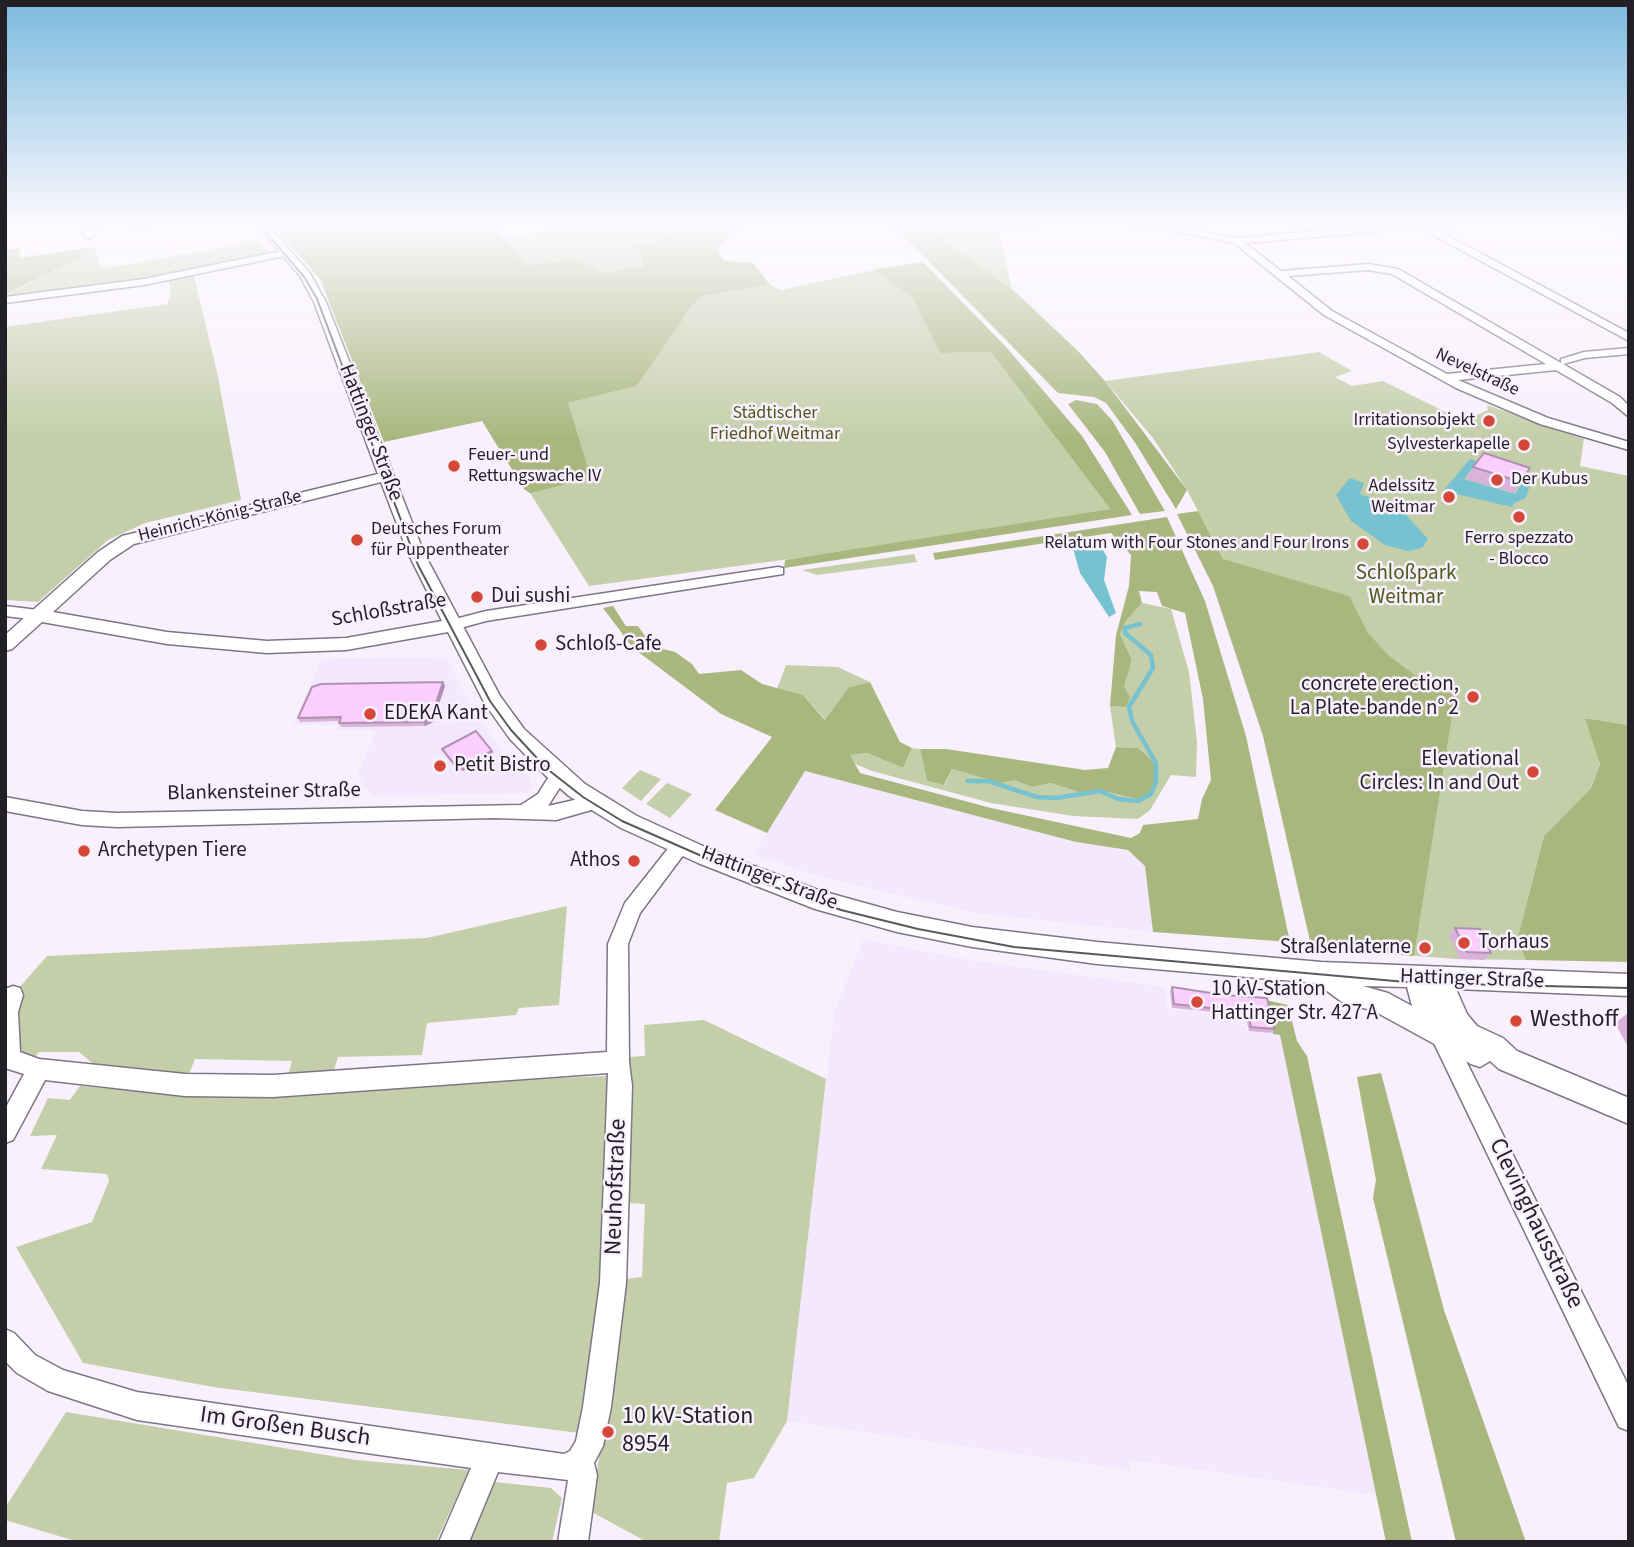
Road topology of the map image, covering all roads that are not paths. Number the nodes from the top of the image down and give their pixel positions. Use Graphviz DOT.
graph roads {
  1 [pos="42,295"];
  2 [pos="316,295"];
  3 [pos="1304,295"];
  4 [pos="1439,295"];
  5 [pos="1551,295"];
  6 [pos="5,300"];
  7 [pos="1629,338"];
  8 [pos="1629,351"];
  9 [pos="1562,363"];
  10 [pos="1446,378"];
  11 [pos="1629,413"];
  12 [pos="1629,438"];
  13 [pos="1629,446"];
  14 [pos="387,476"];
  15 [pos="778,570"];
  16 [pos="5,611"];
  17 [pos="38,615"];
  18 [pos="453,625"];
  19 [pos="5,645"];
  20 [pos="559,775"];
  21 [pos="596,802"];
  22 [pos="5,804"];
  23 [pos="525,811"];
  24 [pos="681,846"];
  25 [pos="1321,973"];
  26 [pos="1427,979"];
  27 [pos="1629,985"];
  28 [pos="13,995"];
  29 [pos="1440,1032"];
  30 [pos="1508,1060"];
  31 [pos="618,1062"];
  32 [pos="39,1069"];
  33 [pos="1629,1111"];
  34 [pos="5,1132"];
  35 [pos="5,1342"];
  36 [pos="1629,1417"];
  37 [pos="490,1457"];
  38 [pos="580,1461"];
  39 [pos="454,1542"];
  40 [pos="573,1542"];
  1 -- 6 [label="street"];
  2 -- 14 [label="main road, Hattinger Straße"];
  3 -- 10 [label="street, Nevelstraße"];
  4 -- 9 [label="street"];
  5 -- 7 [label="street"];
  8 -- 9 [label="street"];
  9 -- 10 [label="street"];
  9 -- 11 [label="street"];
  10 -- 13 [label="street, Nevelstraße"];
  12 -- 13 [label="street"];
  14 -- 17 [label="main road, Heinrich-König-Straße"];
  14 -- 18 [label="main road, Hattinger Straße"];
  15 -- 18 [label="street, Schloßstraße"];
  16 -- 17 [label="street, Schloßstraße"];
  17 -- 18 [label="main road, Schloßstraße"];
  17 -- 19 [label="main road, Heinrich-König-Straße"];
  18 -- 20 [label="main road, Hattinger Straße"];
  20 -- 21 [label="main road, Hattinger Straße"];
  20 -- 23 [label="street"];
  21 -- 23 [label="street, Blankensteiner Straße"];
  21 -- 24 [label="main road, Hattinger Straße"];
  22 -- 23 [label="street, Blankensteiner Straße"];
  24 -- 25 [label="main road, Hattinger Straße"];
  24 -- 31 [label="street, Neuhofstraße"];
  25 -- 26 [label="main road, Hattinger Straße"];
  25 -- 29 [label="main road"];
  26 -- 27 [label="main road, Hattinger Straße"];
  26 -- 29 [label="main road"];
  26 -- 30 [label="main road"];
  28 -- 32 [label="street"];
  29 -- 30 [label="main road"];
  29 -- 36 [label="street, Clevinghausstraße"];
  30 -- 33 [label="main road"];
  31 -- 32 [label="street"];
  31 -- 38 [label="street, Neuhofstraße"];
  32 -- 34 [label="street"];
  35 -- 37 [label="street, Im Großen Busch"];
  37 -- 38 [label="street, Im Großen Busch"];
  37 -- 39 [label="street"];
  38 -- 40 [label="street, Neuhofstraße"];
}
